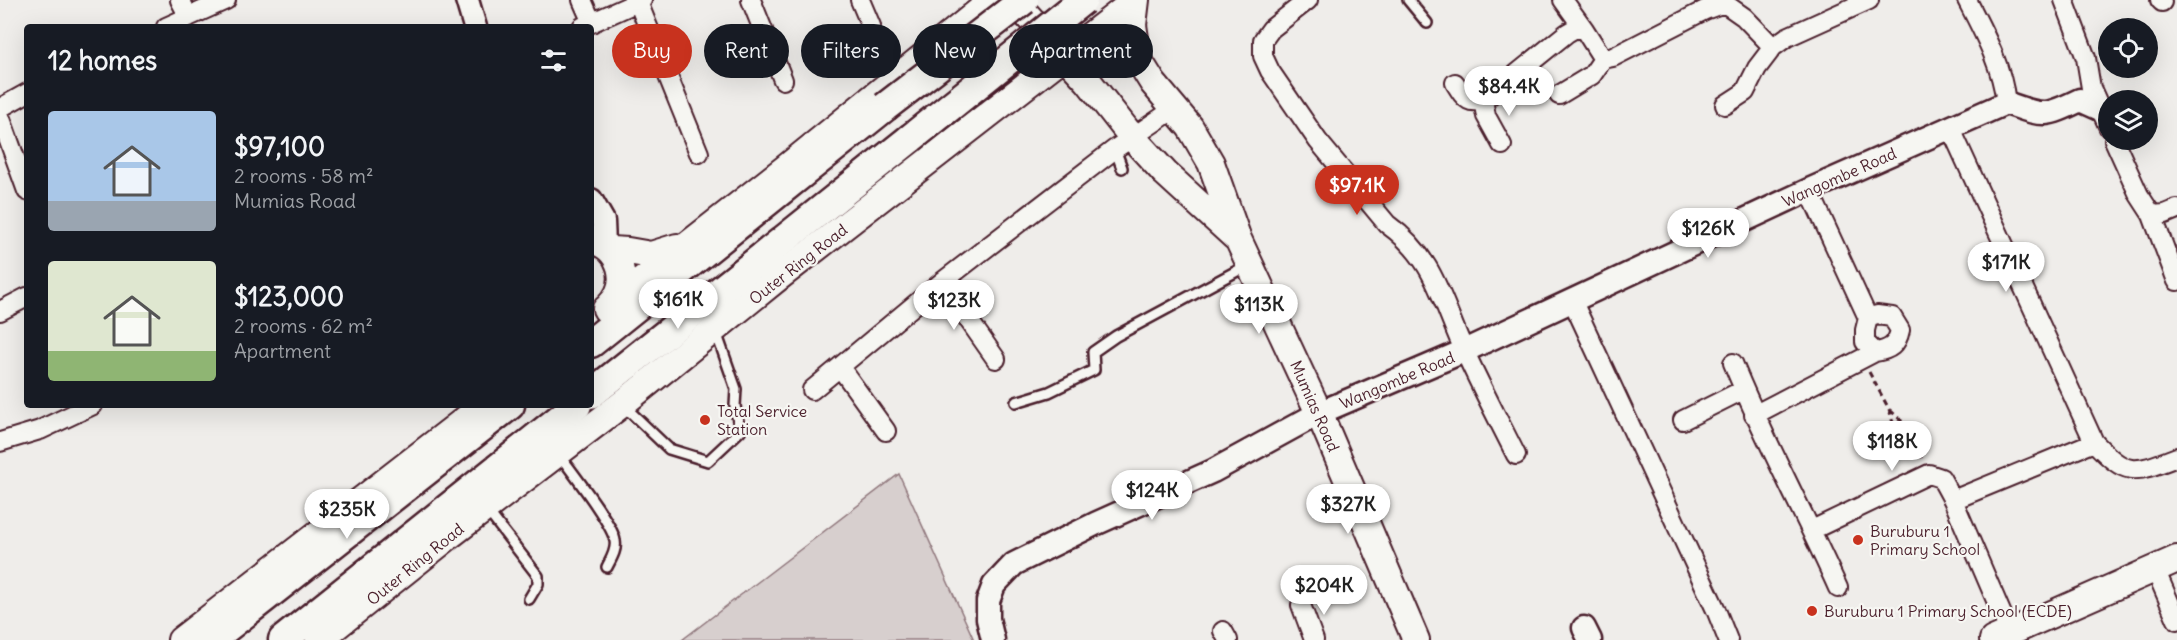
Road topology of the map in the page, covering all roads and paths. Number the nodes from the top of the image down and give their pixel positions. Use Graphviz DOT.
graph roads {
  1 [pos="180,0"];
  2 [pos="226,0"];
  3 [pos="466,0"];
  4 [pos="582,0"];
  5 [pos="751,0"];
  6 [pos="860,0"];
  7 [pos="993,0"];
  8 [pos="1083,0"];
  9 [pos="1136,0"];
  10 [pos="1308,0"];
  11 [pos="1408,0"];
  12 [pos="1563,0"];
  13 [pos="1869,0"];
  14 [pos="1967,0"];
  15 [pos="2064,0"];
  16 [pos="640,1"];
  17 [pos="1724,1"];
  18 [pos="1019,2"];
  19 [pos="200,18"];
  20 [pos="1427,23"];
  21 [pos="177,24"];
  22 [pos="474,24"];
  23 [pos="587,24"];
  24 [pos="589,24"];
  25 [pos="870,24"];
  26 [pos="1038,24"];
  27 [pos="1104,24"];
  28 [pos="1584,28"];
  29 [pos="1773,47"];
  30 [pos="1603,59"];
  31 [pos="1033,78"];
  32 [pos="1085,78"];
  33 [pos="783,80"];
  34 [pos="1455,83"];
  35 [pos="24,95"];
  36 [pos="1559,95"];
  37 [pos="1483,100"];
  38 [pos="2006,103"];
  39 [pos="1725,105"];
  40 [pos="2095,106"];
  41 [pos="0,108"];
  42 [pos="1174,109"];
  43 [pos="0,116"];
  44 [pos="1951,129"];
  45 [pos="1123,143"];
  46 [pos="1502,145"];
  47 [pos="2119,150"];
  48 [pos="699,153"];
  49 [pos="1122,168"];
  50 [pos="24,183"];
  51 [pos="1809,190"];
  52 [pos="594,205"];
  53 [pos="2177,209"];
  54 [pos="2152,214"];
  55 [pos="694,239"];
  56 [pos="1238,239"];
  57 [pos="602,245"];
  58 [pos="1250,264"];
  59 [pos="2177,281"];
  60 [pos="942,282"];
  61 [pos="24,299"];
  62 [pos="1572,300"];
  63 [pos="0,311"];
  64 [pos="598,311"];
  65 [pos="1868,318"];
  66 [pos="714,329"];
  67 [pos="594,342"];
  68 [pos="1464,351"];
  69 [pos="1868,356"];
  70 [pos="996,359"];
  71 [pos="1733,363"];
  72 [pos="840,367"];
  73 [pos="812,390"];
  74 [pos="1743,390"];
  75 [pos="594,392"];
  76 [pos="1016,402"];
  77 [pos="622,404"];
  78 [pos="87,408"];
  79 [pos="480,408"];
  80 [pos="506,408"];
  81 [pos="573,408"];
  82 [pos="1889,409"];
  83 [pos="1319,413"];
  84 [pos="1754,415"];
  85 [pos="1683,420"];
  86 [pos="886,431"];
  87 [pos="1876,436"];
  88 [pos="0,442"];
  89 [pos="2094,442"];
  90 [pos="558,453"];
  91 [pos="1516,455"];
  92 [pos="2177,458"];
  93 [pos="1929,474"];
  94 [pos="1953,500"];
  95 [pos="486,508"];
  96 [pos="1812,530"];
  97 [pos="2166,564"];
  98 [pos="607,567"];
  99 [pos="1838,588"];
  100 [pos="529,599"];
  101 [pos="1301,605"];
  102 [pos="2177,620"];
  103 [pos="2002,636"];
  104 [pos="181,640"];
  105 [pos="211,640"];
  106 [pos="283,640"];
  107 [pos="319,640"];
  108 [pos="993,640"];
  109 [pos="1314,640"];
  110 [pos="1416,640"];
  111 [pos="1728,640"];
  1 -- 19 [label="street"];
  2 -- 19 [label="street"];
  3 -- 22 [label="street"];
  4 -- 23 [label="street"];
  5 -- 33 [label="street"];
  6 -- 25 [label="street"];
  7 -- 55 [label="main road"];
  8 -- 75 [label="main road, Outer Ring Road, bridge"];
  9 -- 27 [label="main road, Outer Ring Road"];
  9 -- 42 [label="main road, Mumias Road"];
  10 -- 68 [label="street"];
  11 -- 20 [label="lane"];
  12 -- 28 [label="street"];
  13 -- 29 [label="street"];
  14 -- 38 [label="street"];
  15 -- 40 [label="street"];
  16 -- 24 [label="street"];
  16 -- 48 [label="street"];
  17 -- 29 [label="street"];
  17 -- 30 [label="street"];
  18 -- 26 [label="main road, Mumias Road"];
  18 -- 67 [label="main road, bridge"];
  19 -- 21 [label="street"];
  28 -- 30 [label="street"];
  28 -- 37 [label="street"];
  29 -- 39 [label="street"];
  30 -- 36 [label="street"];
  31 -- 66 [label="main road, Outer Ring Road"];
  32 -- 45 [label="main road, Mumias Road"];
  34 -- 37 [label="street"];
  35 -- 41 [label="street"];
  37 -- 46 [label="street"];
  38 -- 40 [label="street"];
  38 -- 44 [label="street, Wangombe Road"];
  42 -- 45 [label="street"];
  42 -- 56 [label="main road, Mumias Road"];
  43 -- 50 [label="street"];
  44 -- 51 [label="street, Wangombe Road"];
  44 -- 89 [label="street"];
  45 -- 49 [label="lane"];
  45 -- 56 [label="main road, Mumias Road"];
  45 -- 60 [label="street"];
  47 -- 54 [label="street"];
  51 -- 62 [label="street, Wangombe Road"];
  51 -- 65 [label="street"];
  52 -- 57 [label="street"];
  53 -- 54 [label="street"];
  54 -- 59 [label="street"];
  55 -- 57 [label="main road"];
  55 -- 64 [label="main road"];
  56 -- 58 [label="main road, Mumias Road"];
  57 -- 64 [label="main road"];
  58 -- 76 [label="lane"];
  58 -- 83 [label="main road, Mumias Road"];
  60 -- 70 [label="street"];
  60 -- 72 [label="street"];
  61 -- 63 [label="street"];
  62 -- 68 [label="street, Wangombe Road"];
  62 -- 111 [label="street"];
  65 -- 69 [label="street"];
  65 -- 69 [label="street"];
  66 -- 77 [label="main road, Outer Ring Road"];
  66 -- 77 [label="lane"];
  68 -- 83 [label="street, Wangombe Road"];
  68 -- 91 [label="street"];
  69 -- 82 [label="path"];
  69 -- 84 [label="street"];
  71 -- 74 [label="street"];
  72 -- 73 [label="street"];
  72 -- 86 [label="street"];
  74 -- 84 [label="street"];
  74 -- 85 [label="street"];
  77 -- 90 [label="main road, Outer Ring Road"];
  78 -- 88 [label="street"];
  79 -- 104 [label="main road"];
  80 -- 105 [label="main road"];
  81 -- 106 [label="main road, Outer Ring Road"];
  82 -- 87 [label="path"];
  82 -- 93 [label="path"];
  83 -- 108 [label="street, Wangombe Road"];
  83 -- 110 [label="main road, Mumias Road"];
  84 -- 96 [label="street"];
  89 -- 92 [label="street"];
  89 -- 94 [label="street"];
  90 -- 95 [label="main road, Outer Ring Road"];
  90 -- 98 [label="lane"];
  93 -- 94 [label="street"];
  93 -- 96 [label="street"];
  94 -- 103 [label="street"];
  95 -- 100 [label="lane"];
  95 -- 107 [label="main road, Outer Ring Road"];
  96 -- 99 [label="street"];
  97 -- 102 [label="street"];
  97 -- 103 [label="main road"];
  101 -- 109 [label="street"];
}
